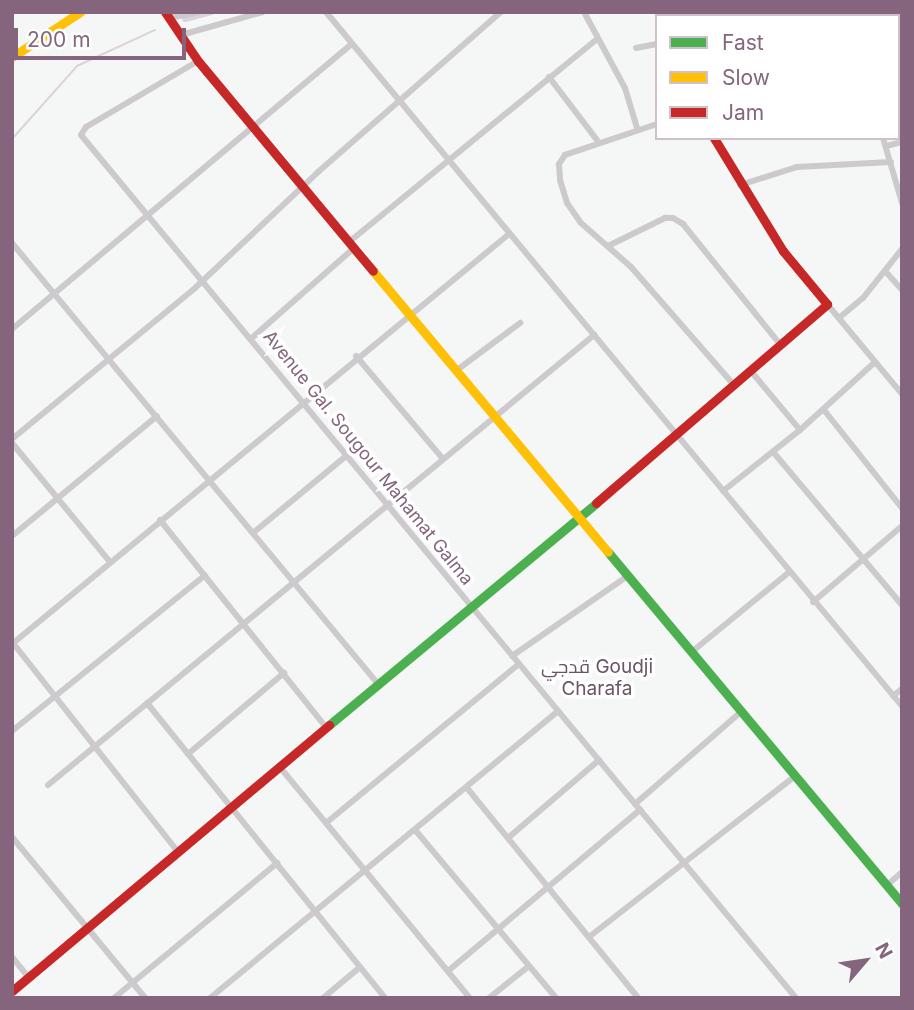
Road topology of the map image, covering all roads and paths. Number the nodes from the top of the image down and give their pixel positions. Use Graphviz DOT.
graph roads {
  1 [pos="198,12"];
  2 [pos="262,12"];
  3 [pos="326,12"];
  4 [pos="501,12"];
  5 [pos="583,12"];
  6 [pos="76,14"];
  7 [pos="167,15"];
  8 [pos="52,30"];
  9 [pos="181,35"];
  10 [pos="596,40"];
  11 [pos="655,44"];
  12 [pos="351,45"];
  13 [pos="636,48"];
  14 [pos="12,50"];
  15 [pos="12,57"];
  16 [pos="198,61"];
  17 [pos="549,77"];
  18 [pos="397,101"];
  19 [pos="655,124"];
  20 [pos="254,127"];
  21 [pos="637,128"];
  22 [pos="715,140"];
  23 [pos="884,140"];
  24 [pos="597,141"];
  25 [pos="902,142"];
  26 [pos="886,146"];
  27 [pos="891,162"];
  28 [pos="450,163"];
  29 [pos="740,185"];
  30 [pos="304,188"];
  31 [pos="902,203"];
  32 [pos="148,215"];
  33 [pos="509,234"];
  34 [pos="12,243"];
  35 [pos="352,245"];
  36 [pos="608,246"];
  37 [pos="902,249"];
  38 [pos="885,271"];
  39 [pos="203,281"];
  40 [pos="902,290"];
  41 [pos="56,292"];
  42 [pos="827,304"];
  43 [pos="409,314"];
  44 [pos="839,318"];
  45 [pos="520,323"];
  46 [pos="12,329"];
  47 [pos="594,335"];
  48 [pos="253,337"];
  49 [pos="780,344"];
  50 [pos="356,356"];
  51 [pos="110,358"];
  52 [pos="875,362"];
  53 [pos="457,370"];
  54 [pos="750,370"];
  55 [pos="733,384"];
  56 [pos="902,394"];
  57 [pos="304,399"];
  58 [pos="824,410"];
  59 [pos="496,415"];
  60 [pos="157,416"];
  61 [pos="800,430"];
  62 [pos="675,433"];
  63 [pos="12,441"];
  64 [pos="774,453"];
  65 [pos="346,456"];
  66 [pos="443,459"];
  67 [pos="208,480"];
  68 [pos="723,491"];
  69 [pos="58,498"];
  70 [pos="384,506"];
  71 [pos="902,508"];
  72 [pos="578,516"];
  73 [pos="160,520"];
  74 [pos="902,526"];
  75 [pos="253,533"];
  76 [pos="12,536"];
  77 [pos="863,560"];
  78 [pos="110,562"];
  79 [pos="789,573"];
  80 [pos="630,574"];
  81 [pos="205,575"];
  82 [pos="294,583"];
  83 [pos="813,602"];
  84 [pos="902,605"];
  85 [pos="473,609"];
  86 [pos="245,624"];
  87 [pos="13,643"];
  88 [pos="694,650"];
  89 [pos="512,656"];
  90 [pos="519,664"];
  91 [pos="284,673"];
  92 [pos="378,684"];
  93 [pos="902,689"];
  94 [pos="54,696"];
  95 [pos="893,696"];
  96 [pos="147,703"];
  97 [pos="902,706"];
  98 [pos="558,711"];
  99 [pos="742,711"];
  100 [pos="326,727"];
  101 [pos="12,731"];
  102 [pos="95,746"];
  103 [pos="188,754"];
  104 [pos="599,760"];
  105 [pos="279,766"];
  106 [pos="795,776"];
  107 [pos="48,785"];
  108 [pos="467,788"];
  109 [pos="232,807"];
  110 [pos="638,807"];
  111 [pos="326,823"];
  112 [pos="416,831"];
  113 [pos="12,837"];
  114 [pos="508,838"];
  115 [pos="178,852"];
  116 [pos="683,859"];
  117 [pos="277,863"];
  118 [pos="365,872"];
  119 [pos="902,872"];
  120 [pos="886,886"];
  121 [pos="548,887"];
  122 [pos="902,904"];
  123 [pos="316,914"];
  124 [pos="88,929"];
  125 [pos="498,929"];
  126 [pos="589,937"];
  127 [pos="12,957"];
  128 [pos="529,966"];
  129 [pos="359,968"];
  130 [pos="448,971"];
  131 [pos="29,978"];
  132 [pos="132,982"];
  133 [pos="12,991"];
  134 [pos="635,997"];
  135 [pos="114,998"];
  136 [pos="145,998"];
  137 [pos="210,998"];
  138 [pos="323,998"];
  139 [pos="385,998"];
  140 [pos="470,998"];
  141 [pos="489,998"];
  142 [pos="556,998"];
  143 [pos="796,998"];
  1 -- 7 [label="street"];
  2 -- 9 [label="street"];
  3 -- 12 [label="street"];
  4 -- 18 [label="street"];
  5 -- 10 [label="street"];
  6 -- 8 [label="main road"];
  7 -- 9 [label="main road"];
  8 -- 14 [label="main road"];
  8 -- 15 [label="main road"];
  9 -- 16 [label="main road"];
  10 -- 17 [label="street"];
  10 -- 21 [label="street"];
  11 -- 13 [label="street"];
  12 -- 18 [label="street"];
  12 -- 20 [label="street"];
  16 -- 20 [label="main road"];
  16 -- 32 [label="street, Avenue Gal. Sougour Mahamat Galma"];
  17 -- 24 [label="street"];
  17 -- 28 [label="street"];
  18 -- 28 [label="street"];
  18 -- 30 [label="street"];
  19 -- 21 [label="street"];
  20 -- 30 [label="main road"];
  20 -- 32 [label="street"];
  21 -- 24 [label="street"];
  22 -- 29 [label="main road"];
  23 -- 26 [label="street"];
  24 -- 36 [label="street"];
  25 -- 26 [label="street"];
  26 -- 27 [label="street"];
  27 -- 29 [label="street"];
  27 -- 31 [label="street"];
  28 -- 33 [label="street"];
  28 -- 35 [label="street"];
  29 -- 42 [label="main road"];
  30 -- 35 [label="main road"];
  30 -- 39 [label="street"];
  32 -- 39 [label="street, Avenue Gal. Sougour Mahamat Galma"];
  32 -- 41 [label="street"];
  33 -- 43 [label="street"];
  33 -- 47 [label="street"];
  34 -- 41 [label="street"];
  35 -- 43 [label="main road"];
  35 -- 48 [label="street"];
  36 -- 49 [label="street"];
  36 -- 55 [label="street"];
  37 -- 38 [label="street"];
  38 -- 40 [label="street"];
  38 -- 44 [label="street"];
  39 -- 48 [label="street, Avenue Gal. Sougour Mahamat Galma"];
  39 -- 51 [label="street"];
  41 -- 46 [label="street"];
  41 -- 51 [label="street"];
  42 -- 44 [label="street"];
  42 -- 49 [label="main road"];
  43 -- 50 [label="street"];
  43 -- 53 [label="main road"];
  44 -- 52 [label="street"];
  45 -- 53 [label="street"];
  47 -- 59 [label="street"];
  47 -- 62 [label="street"];
  48 -- 57 [label="street, Avenue Gal. Sougour Mahamat Galma"];
  49 -- 54 [label="main road"];
  50 -- 57 [label="street"];
  50 -- 66 [label="street"];
  51 -- 60 [label="street"];
  51 -- 63 [label="street"];
  52 -- 56 [label="street"];
  52 -- 58 [label="street"];
  53 -- 59 [label="main road"];
  54 -- 55 [label="main road"];
  54 -- 61 [label="street"];
  55 -- 62 [label="main road"];
  57 -- 65 [label="street, Avenue Gal. Sougour Mahamat Galma"];
  57 -- 67 [label="street"];
  58 -- 61 [label="street"];
  58 -- 71 [label="street"];
  59 -- 66 [label="street"];
  59 -- 72 [label="main road"];
  60 -- 67 [label="street"];
  60 -- 69 [label="street"];
  61 -- 64 [label="street"];
  62 -- 68 [label="street"];
  62 -- 72 [label="main road"];
  63 -- 69 [label="street"];
  64 -- 68 [label="street"];
  64 -- 77 [label="street"];
  65 -- 70 [label="street, Avenue Gal. Sougour Mahamat Galma"];
  65 -- 75 [label="street"];
  66 -- 70 [label="street"];
  67 -- 73 [label="street"];
  67 -- 75 [label="street"];
  68 -- 79 [label="street"];
  69 -- 76 [label="street"];
  69 -- 78 [label="street"];
  70 -- 82 [label="street"];
  70 -- 85 [label="street, Avenue Gal. Sougour Mahamat Galma"];
  72 -- 80 [label="main road"];
  72 -- 85 [label="main road"];
  73 -- 78 [label="street"];
  73 -- 81 [label="street"];
  74 -- 77 [label="street"];
  75 -- 82 [label="street"];
  77 -- 83 [label="street"];
  77 -- 84 [label="street"];
  78 -- 87 [label="street"];
  79 -- 83 [label="street"];
  79 -- 88 [label="street"];
  80 -- 88 [label="main road"];
  80 -- 89 [label="street"];
  81 -- 86 [label="street"];
  81 -- 94 [label="street"];
  82 -- 86 [label="street"];
  82 -- 92 [label="street"];
  83 -- 95 [label="street"];
  85 -- 89 [label="street, Avenue Gal. Sougour Mahamat Galma"];
  85 -- 92 [label="main road"];
  86 -- 91 [label="street"];
  86 -- 96 [label="street"];
  87 -- 94 [label="street"];
  88 -- 99 [label="main road"];
  89 -- 90 [label="street, Avenue Gal. Sougour Mahamat Galma"];
  90 -- 98 [label="street, Avenue Gal. Sougour Mahamat Galma"];
  90 -- 111 [label="street"];
  91 -- 100 [label="street"];
  91 -- 103 [label="street"];
  92 -- 100 [label="main road"];
  93 -- 95 [label="street"];
  94 -- 101 [label="street"];
  94 -- 102 [label="street"];
  95 -- 97 [label="street"];
  96 -- 102 [label="street"];
  96 -- 103 [label="street"];
  98 -- 104 [label="street, Avenue Gal. Sougour Mahamat Galma"];
  98 -- 108 [label="street"];
  99 -- 106 [label="main road"];
  99 -- 110 [label="street"];
  100 -- 105 [label="main road"];
  102 -- 107 [label="street"];
  102 -- 115 [label="street"];
  103 -- 109 [label="street"];
  104 -- 110 [label="street, Avenue Gal. Sougour Mahamat Galma"];
  104 -- 114 [label="street"];
  105 -- 109 [label="main road"];
  105 -- 111 [label="street"];
  106 -- 116 [label="street"];
  106 -- 120 [label="main road"];
  108 -- 112 [label="street"];
  108 -- 114 [label="street"];
  109 -- 115 [label="main road"];
  109 -- 117 [label="street"];
  110 -- 116 [label="street, Avenue Gal. Sougour Mahamat Galma"];
  110 -- 121 [label="street"];
  111 -- 118 [label="street"];
  112 -- 118 [label="street"];
  112 -- 125 [label="street"];
  113 -- 124 [label="street"];
  114 -- 121 [label="street"];
  115 -- 124 [label="main road"];
  116 -- 126 [label="street"];
  116 -- 143 [label="street, Avenue Gal. Sougour Mahamat Galma"];
  117 -- 123 [label="street"];
  117 -- 132 [label="street"];
  118 -- 123 [label="street"];
  118 -- 130 [label="street"];
  119 -- 120 [label="street"];
  120 -- 122 [label="main road"];
  121 -- 125 [label="street"];
  121 -- 126 [label="street"];
  123 -- 129 [label="street"];
  123 -- 137 [label="street"];
  124 -- 131 [label="main road"];
  124 -- 132 [label="street"];
  125 -- 128 [label="street"];
  125 -- 130 [label="street"];
  126 -- 134 [label="street"];
  127 -- 131 [label="street"];
  128 -- 141 [label="street"];
  128 -- 142 [label="street"];
  129 -- 138 [label="street"];
  129 -- 139 [label="street"];
  130 -- 140 [label="street"];
  131 -- 133 [label="main road"];
  132 -- 135 [label="street"];
  132 -- 136 [label="street"];
}
